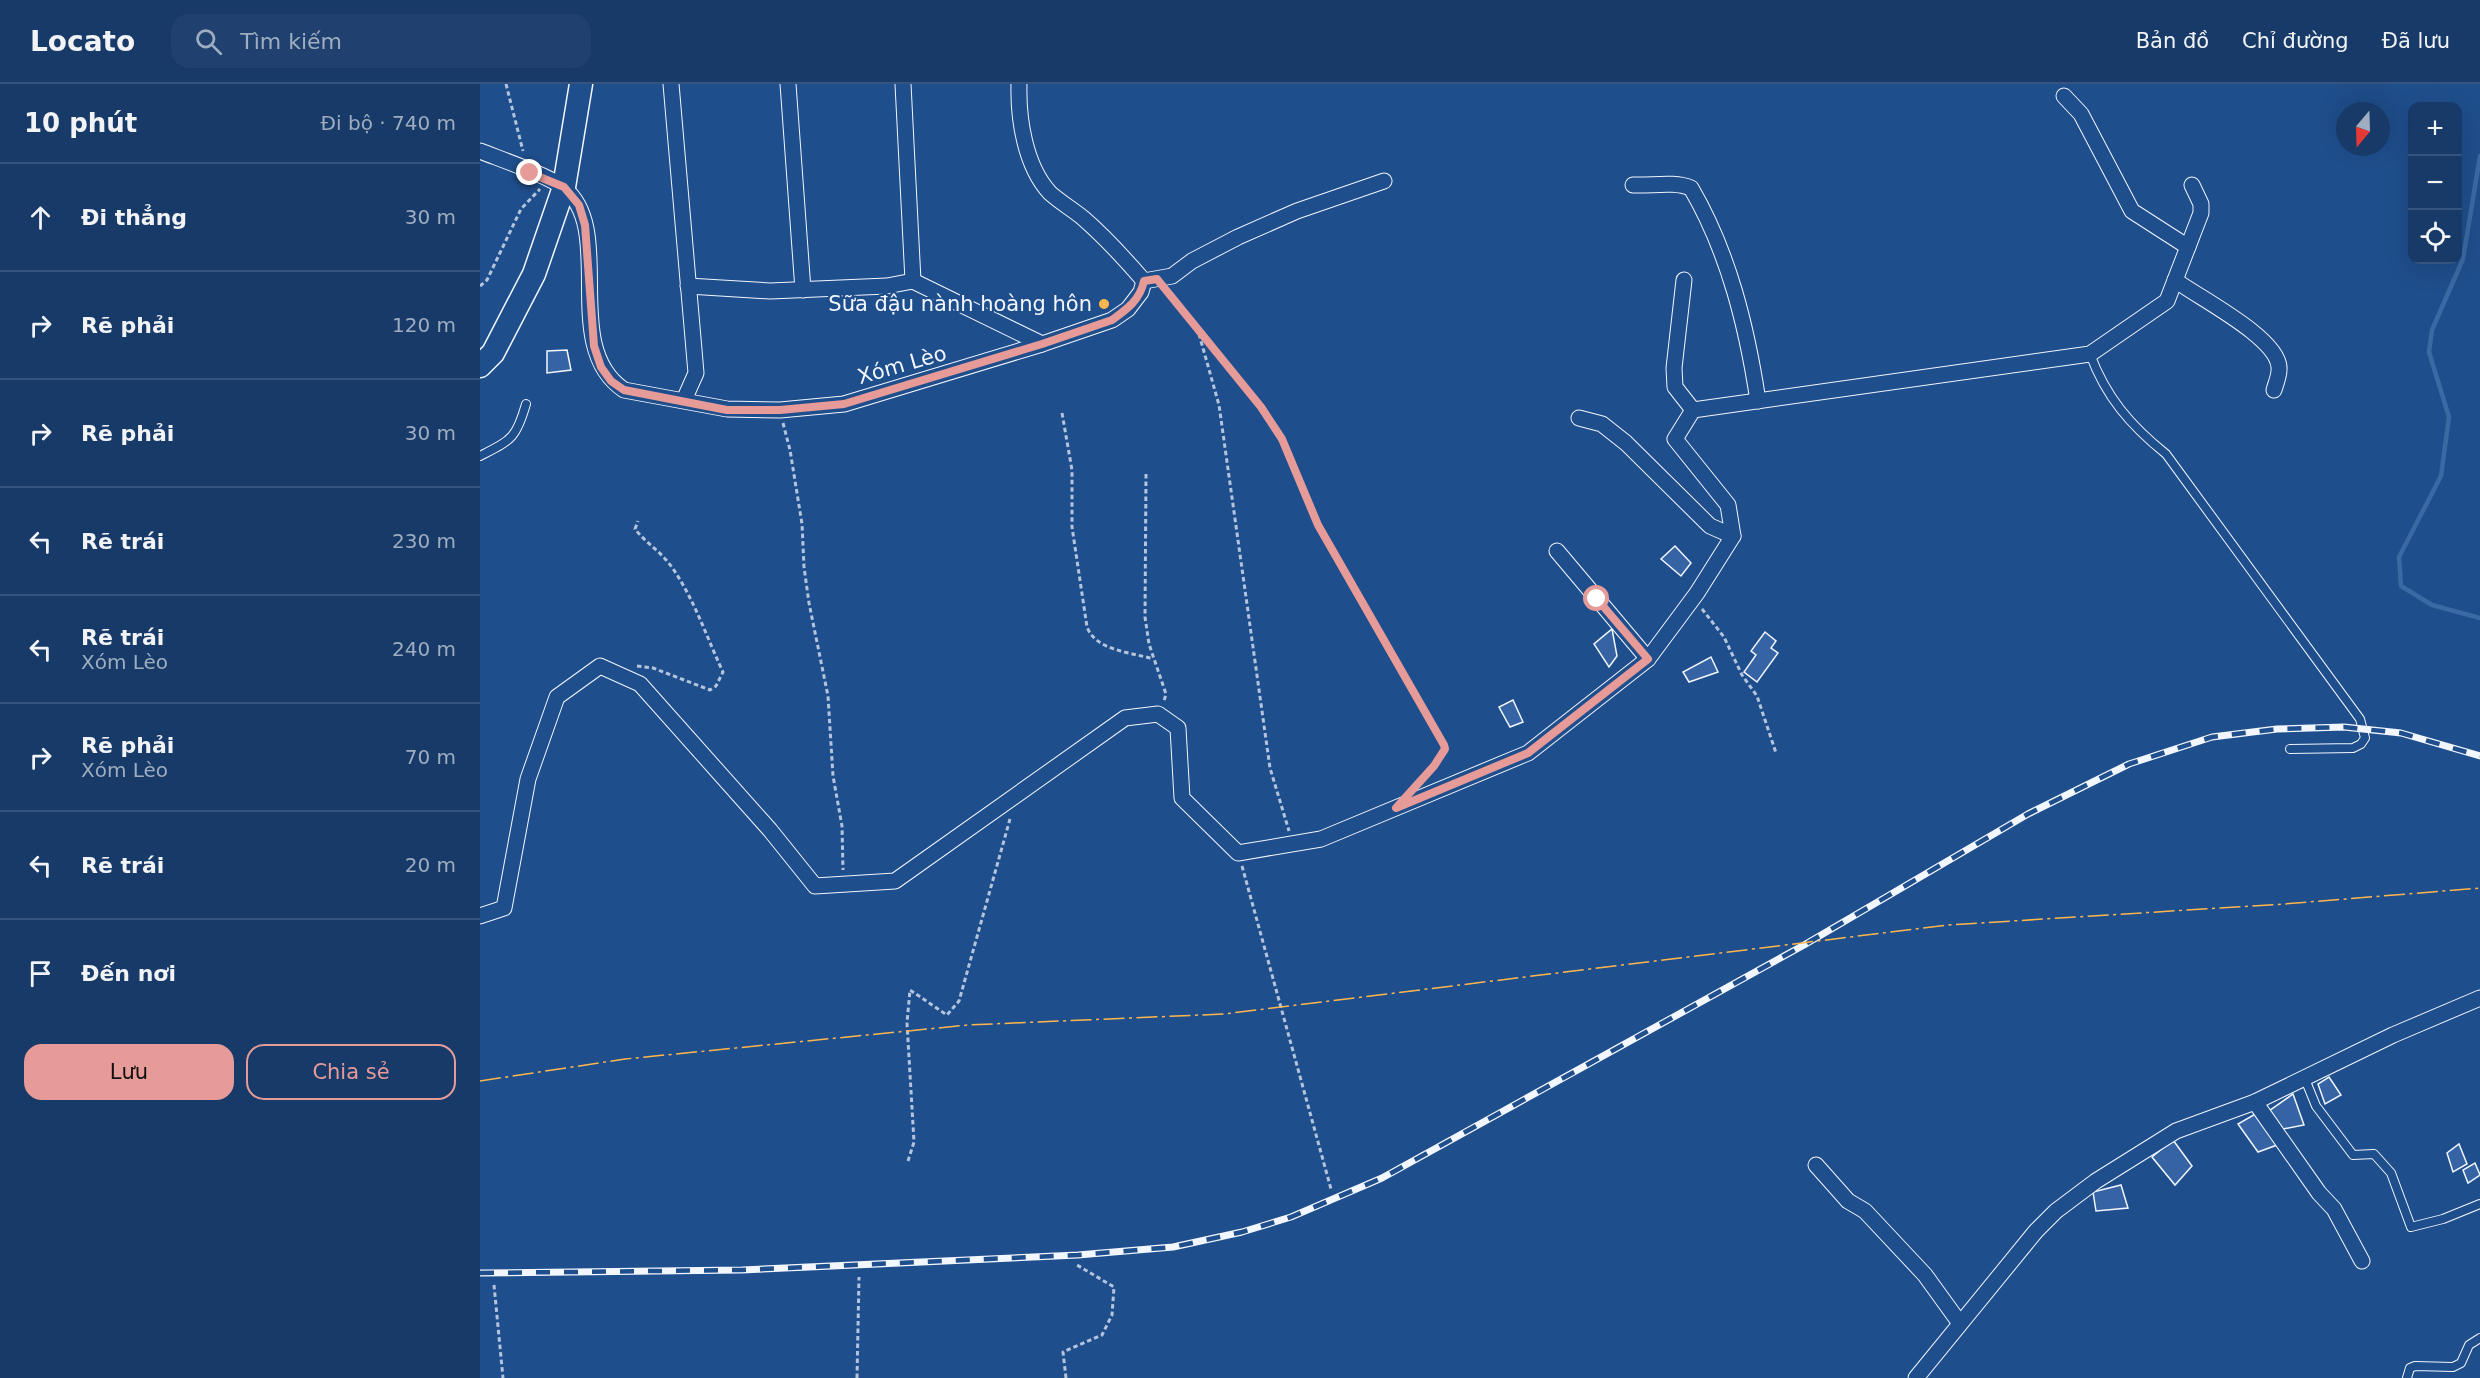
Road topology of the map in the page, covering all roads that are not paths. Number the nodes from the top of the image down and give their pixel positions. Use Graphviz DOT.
graph roads {
  1 [pos="581,84"];
  2 [pos="671,84"];
  3 [pos="788,84"];
  4 [pos="903,84"];
  5 [pos="1019,84"];
  6 [pos="2064,96"];
  7 [pos="480,151"];
  8 [pos="1384,181"];
  9 [pos="557,184"];
  10 [pos="1633,185"];
  11 [pos="2192,185"];
  12 [pos="2188,247"];
  13 [pos="1150,280"];
  14 [pos="1684,280"];
  15 [pos="2175,280"];
  16 [pos="913,281"];
  17 [pos="688,286"];
  18 [pos="803,290"];
  19 [pos="1042,344"];
  20 [pos="2090,354"];
  21 [pos="480,366"];
  22 [pos="2274,390"];
  23 [pos="684,400"];
  24 [pos="1758,401"];
  25 [pos="526,404"];
  26 [pos="1693,410"];
  27 [pos="1579,418"];
  28 [pos="480,456"];
  29 [pos="1733,536"];
  30 [pos="1557,551"];
  31 [pos="1648,659"];
  32 [pos="2290,749"];
  33 [pos="480,916"];
  34 [pos="2480,998"];
  35 [pos="2305,1079"];
  36 [pos="2255,1102"];
  37 [pos="1816,1165"];
  38 [pos="2480,1202"];
  39 [pos="2362,1261"];
  40 [pos="1959,1322"];
  41 [pos="2480,1338"];
  42 [pos="1916,1378"];
  43 [pos="2408,1378"];
  1 -- 9 [label="main road"];
  2 -- 17 [label="street"];
  3 -- 18 [label="street"];
  4 -- 16 [label="street"];
  5 -- 13 [label="street"];
  6 -- 12 [label="street"];
  7 -- 9 [label="street"];
  8 -- 13 [label="street"];
  9 -- 21 [label="main road"];
  9 -- 23 [label="street, Xóm Lèo"];
  10 -- 24 [label="street"];
  11 -- 12 [label="street"];
  12 -- 15 [label="street"];
  13 -- 19 [label="street, Xóm Lèo"];
  14 -- 26 [label="street"];
  15 -- 20 [label="street"];
  15 -- 22 [label="street"];
  16 -- 18 [label="street"];
  16 -- 19 [label="street"];
  17 -- 18 [label="street"];
  17 -- 23 [label="street"];
  19 -- 23 [label="street, Xóm Lèo"];
  20 -- 24 [label="street"];
  20 -- 32 [label="lane"];
  24 -- 26 [label="street"];
  25 -- 28 [label="lane"];
  26 -- 29 [label="street"];
  27 -- 29 [label="street"];
  29 -- 31 [label="street"];
  30 -- 31 [label="street"];
  31 -- 33 [label="street"];
  34 -- 35 [label="street"];
  35 -- 36 [label="street"];
  35 -- 38 [label="lane"];
  36 -- 39 [label="street"];
  36 -- 40 [label="street"];
  37 -- 40 [label="street"];
  40 -- 42 [label="street"];
  41 -- 43 [label="lane"];
}
